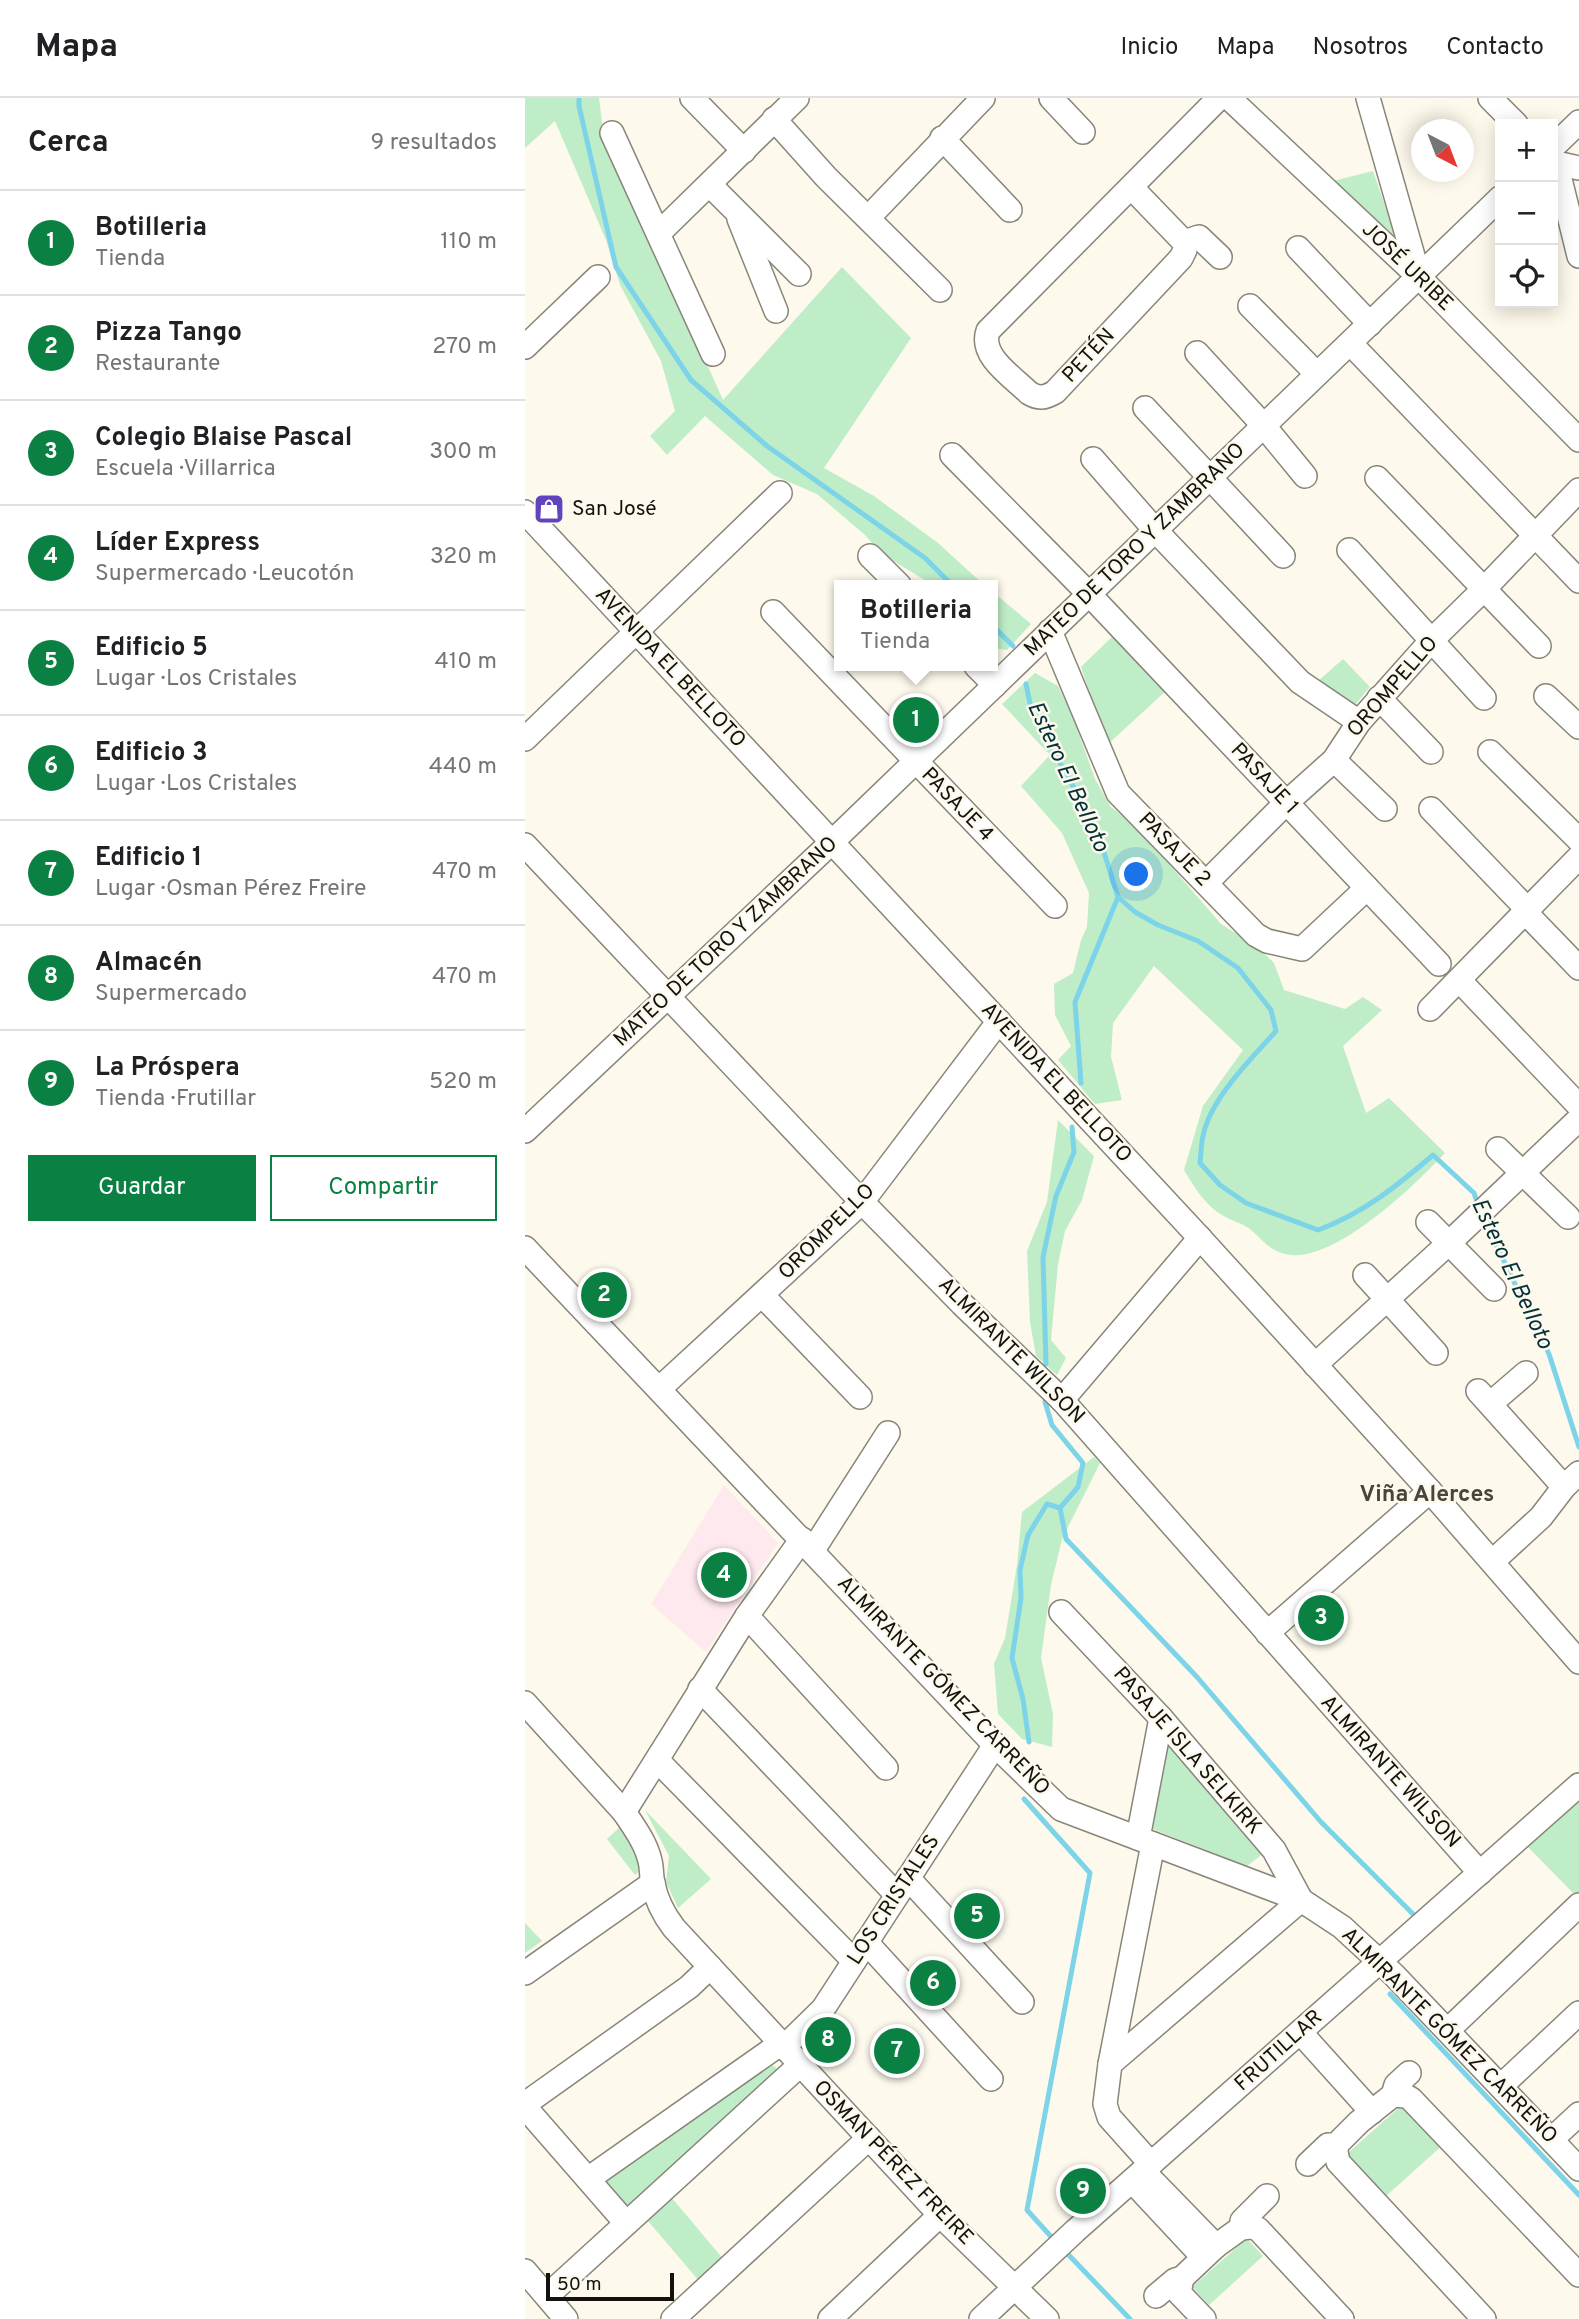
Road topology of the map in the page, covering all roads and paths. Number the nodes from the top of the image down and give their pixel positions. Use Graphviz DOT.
graph roads {
  1 [pos="692,98"];
  2 [pos="797,98"];
  3 [pos="983,98"];
  4 [pos="1051,98"];
  5 [pos="1219,98"];
  6 [pos="1229,98"];
  7 [pos="1368,98"];
  8 [pos="1490,98"];
  9 [pos="774,119"];
  10 [pos="1511,119"];
  11 [pos="1579,122"];
  12 [pos="1083,132"];
  13 [pos="612,133"];
  14 [pos="942,138"];
  15 [pos="744,151"];
  16 [pos="1558,151"];
  17 [pos="1558,159"];
  18 [pos="1558,161"];
  19 [pos="1579,168"];
  20 [pos="1558,173"];
  21 [pos="710,185"];
  22 [pos="1579,185"];
  23 [pos="1132,188"];
  24 [pos="1495,203"];
  25 [pos="735,210"];
  26 [pos="1010,210"];
  27 [pos="867,218"];
  28 [pos="659,233"];
  29 [pos="1184,242"];
  30 [pos="1298,248"];
  31 [pos="1220,257"];
  32 [pos="1579,257"];
  33 [pos="1419,276"];
  34 [pos="599,277"];
  35 [pos="940,290"];
  36 [pos="1250,306"];
  37 [pos="1370,324"];
  38 [pos="1350,342"];
  39 [pos="525,347"];
  40 [pos="1198,353"];
  41 [pos="713,354"];
  42 [pos="1317,374"];
  43 [pos="1145,408"];
  44 [pos="1263,426"];
  45 [pos="1579,440"];
  46 [pos="952,455"];
  47 [pos="1093,459"];
  48 [pos="1305,476"];
  49 [pos="1210,477"];
  50 [pos="1377,478"];
  51 [pos="1579,490"];
  52 [pos="780,492"];
  53 [pos="525,512"];
  54 [pos="1155,530"];
  55 [pos="1536,535"];
  56 [pos="1349,550"];
  57 [pos="870,556"];
  58 [pos="1283,556"];
  59 [pos="893,580"];
  60 [pos="1579,581"];
  61 [pos="1485,588"];
  62 [pos="1089,594"];
  63 [pos="773,612"];
  64 [pos="1050,631"];
  65 [pos="637,632"];
  66 [pos="1432,640"];
  67 [pos="1539,646"];
  68 [pos="981,671"];
  69 [pos="995,685"];
  70 [pos="1546,696"];
  71 [pos="1379,698"];
  72 [pos="1484,698"];
  73 [pos="1359,722"];
  74 [pos="1579,727"];
  75 [pos="525,739"];
  76 [pos="1431,752"];
  77 [pos="1490,752"];
  78 [pos="1334,760"];
  79 [pos="915,762"];
  80 [pos="1286,803"];
  81 [pos="1385,809"];
  82 [pos="1431,809"];
  83 [pos="1579,840"];
  84 [pos="832,842"];
  85 [pos="525,845"];
  86 [pos="1579,857"];
  87 [pos="1206,883"];
  88 [pos="1367,888"];
  89 [pos="1055,905"];
  90 [pos="1526,911"];
  91 [pos="1439,964"];
  92 [pos="1579,968"];
  93 [pos="1459,980"];
  94 [pos="667,997"];
  95 [pos="1430,1009"];
  96 [pos="999,1021"];
  97 [pos="1579,1106"];
  98 [pos="1579,1119"];
  99 [pos="525,1131"];
  100 [pos="1498,1149"];
  101 [pos="1522,1172"];
  102 [pos="863,1202"];
  103 [pos="1568,1217"];
  104 [pos="1428,1222"];
  105 [pos="1200,1238"];
  106 [pos="1449,1243"];
  107 [pos="525,1248"];
  108 [pos="1365,1275"];
  109 [pos="1494,1289"];
  110 [pos="762,1295"];
  111 [pos="1388,1299"];
  112 [pos="1436,1353"];
  113 [pos="1315,1365"];
  114 [pos="1526,1373"];
  115 [pos="659,1390"];
  116 [pos="860,1396"];
  117 [pos="1062,1400"];
  118 [pos="888,1433"];
  119 [pos="1571,1480"];
  120 [pos="1430,1491"];
  121 [pos="808,1545"];
  122 [pos="1487,1555"];
  123 [pos="1061,1612"];
  124 [pos="747,1616"];
  125 [pos="1267,1633"];
  126 [pos="1579,1662"];
  127 [pos="700,1689"];
  128 [pos="525,1703"];
  129 [pos="1161,1718"];
  130 [pos="996,1745"];
  131 [pos="657,1760"];
  132 [pos="886,1768"];
  133 [pos="1579,1785"];
  134 [pos="624,1812"];
  135 [pos="1146,1841"];
  136 [pos="1480,1873"];
  137 [pos="653,1883"];
  138 [pos="903,1886"];
  139 [pos="1301,1900"];
  140 [pos="1579,1905"];
  141 [pos="860,1952"];
  142 [pos="1380,1961"];
  143 [pos="710,1967"];
  144 [pos="525,1973"];
  145 [pos="1022,2002"];
  146 [pos="1579,2013"];
  147 [pos="1448,2030"];
  148 [pos="1295,2036"];
  149 [pos="782,2046"];
  150 [pos="1110,2064"];
  151 [pos="800,2066"];
  152 [pos="1409,2073"];
  153 [pos="991,2080"];
  154 [pos="1501,2086"];
  155 [pos="1393,2095"];
  156 [pos="525,2106"];
  157 [pos="1579,2114"];
  158 [pos="1366,2117"];
  159 [pos="869,2138"];
  160 [pos="1552,2139"];
  161 [pos="1335,2146"];
  162 [pos="1308,2164"];
  163 [pos="1579,2169"];
  164 [pos="1142,2172"];
  165 [pos="588,2179"];
  166 [pos="1267,2196"];
  167 [pos="940,2215"];
  168 [pos="626,2223"];
  169 [pos="1241,2228"];
  170 [pos="1210,2252"];
  171 [pos="525,2271"];
  172 [pos="1579,2275"];
  173 [pos="1182,2278"];
  174 [pos="1013,2288"];
  175 [pos="547,2296"];
  176 [pos="1156,2296"];
  177 [pos="566,2319"];
  178 [pos="673,2319"];
  179 [pos="830,2319"];
  180 [pos="981,2319"];
  181 [pos="1047,2319"];
  182 [pos="1204,2319"];
  183 [pos="1342,2319"];
  184 [pos="1484,2319"];
  1 -- 15 [label="street"];
  2 -- 9 [label="street"];
  3 -- 14 [label="street"];
  4 -- 12 [label="street"];
  5 -- 23 [label="street, PETÉN"];
  6 -- 33 [label="street, JOSÉ URIBE"];
  7 -- 33 [label="street"];
  8 -- 10 [label="street"];
  9 -- 15 [label="street"];
  9 -- 27 [label="street"];
  11 -- 16 [label="street"];
  13 -- 28 [label="street"];
  14 -- 26 [label="street"];
  14 -- 27 [label="street"];
  15 -- 21 [label="street"];
  17 -- 19 [label="street"];
  18 -- 22 [label="street"];
  20 -- 32 [label="street"];
  21 -- 25 [label="street"];
  21 -- 28 [label="street"];
  23 -- 29 [label="street"];
  23 -- 29 [label="street, PETÉN"];
  24 -- 33 [label="street, MATEO DE TORO Y ZAMBRANO"];
  25 -- 25 [label="street"];
  27 -- 35 [label="street"];
  28 -- 41 [label="street"];
  29 -- 31 [label="street"];
  30 -- 37 [label="street"];
  33 -- 37 [label="street, MATEO DE TORO Y ZAMBRANO"];
  33 -- 45 [label="street, JOSÉ URIBE"];
  34 -- 39 [label="street"];
  36 -- 42 [label="street"];
  37 -- 38 [label="street, MATEO DE TORO Y ZAMBRANO"];
  38 -- 42 [label="street, MATEO DE TORO Y ZAMBRANO"];
  38 -- 55 [label="street"];
  40 -- 44 [label="street"];
  42 -- 44 [label="street, MATEO DE TORO Y ZAMBRANO"];
  43 -- 49 [label="street"];
  44 -- 48 [label="street"];
  44 -- 49 [label="street, MATEO DE TORO Y ZAMBRANO"];
  46 -- 62 [label="street, PASAJE 1"];
  47 -- 54 [label="street"];
  49 -- 54 [label="street, MATEO DE TORO Y ZAMBRANO"];
  49 -- 58 [label="street"];
  50 -- 61 [label="street"];
  51 -- 55 [label="street, OROMPELLO"];
  52 -- 65 [label="street"];
  53 -- 65 [label="street, AVENIDA EL BELLOTO"];
  54 -- 62 [label="street, MATEO DE TORO Y ZAMBRANO"];
  54 -- 73 [label="street"];
  55 -- 60 [label="street"];
  55 -- 61 [label="street, OROMPELLO"];
  56 -- 66 [label="street"];
  57 -- 59 [label="street"];
  61 -- 66 [label="street, OROMPELLO"];
  61 -- 67 [label="street"];
  62 -- 64 [label="street, MATEO DE TORO Y ZAMBRANO"];
  62 -- 80 [label="street, PASAJE 1"];
  63 -- 79 [label="street, PASAJE 4"];
  64 -- 69 [label="street, MATEO DE TORO Y ZAMBRANO"];
  64 -- 87 [label="street, PASAJE 2"];
  65 -- 75 [label="street"];
  65 -- 84 [label="street, AVENIDA EL BELLOTO"];
  66 -- 71 [label="street, OROMPELLO"];
  66 -- 72 [label="street"];
  68 -- 69 [label="street"];
  69 -- 79 [label="street, MATEO DE TORO Y ZAMBRANO"];
  70 -- 74 [label="street"];
  71 -- 73 [label="street, OROMPELLO"];
  71 -- 76 [label="street"];
  73 -- 78 [label="street, OROMPELLO"];
  77 -- 83 [label="street"];
  78 -- 80 [label="street, OROMPELLO"];
  78 -- 81 [label="street"];
  79 -- 84 [label="street, MATEO DE TORO Y ZAMBRANO"];
  79 -- 89 [label="street, PASAJE 4"];
  80 -- 87 [label="street, OROMPELLO"];
  80 -- 88 [label="street, PASAJE 1"];
  82 -- 90 [label="street"];
  84 -- 94 [label="street, MATEO DE TORO Y ZAMBRANO"];
  84 -- 96 [label="street, AVENIDA EL BELLOTO"];
  85 -- 94 [label="street, ALMIRANTE WILSON"];
  86 -- 90 [label="street"];
  87 -- 88 [label="street, PASAJE 2"];
  88 -- 91 [label="street, PASAJE 1"];
  90 -- 92 [label="street"];
  90 -- 93 [label="street"];
  93 -- 95 [label="street"];
  93 -- 97 [label="street"];
  94 -- 99 [label="street, MATEO DE TORO Y ZAMBRANO"];
  94 -- 102 [label="street, ALMIRANTE WILSON"];
  96 -- 102 [label="street, OROMPELLO"];
  96 -- 105 [label="street, AVENIDA EL BELLOTO"];
  98 -- 101 [label="street"];
  100 -- 101 [label="street"];
  101 -- 103 [label="street"];
  101 -- 106 [label="street"];
  102 -- 110 [label="street, OROMPELLO"];
  102 -- 117 [label="street, ALMIRANTE WILSON"];
  104 -- 106 [label="street"];
  105 -- 113 [label="street, AVENIDA EL BELLOTO"];
  105 -- 117 [label="street"];
  106 -- 109 [label="street"];
  106 -- 111 [label="street"];
  107 -- 115 [label="street, ALMIRANTE GÓMEZ CARREÑO"];
  108 -- 111 [label="street"];
  110 -- 115 [label="street, OROMPELLO"];
  110 -- 116 [label="street"];
  111 -- 112 [label="street"];
  111 -- 113 [label="street"];
  113 -- 120 [label="street, AVENIDA EL BELLOTO"];
  114 -- 119 [label="street"];
  115 -- 121 [label="street, ALMIRANTE GÓMEZ CARREÑO"];
  117 -- 125 [label="street, ALMIRANTE WILSON"];
  118 -- 121 [label="street"];
  119 -- 122 [label="street"];
  120 -- 122 [label="street, AVENIDA EL BELLOTO"];
  120 -- 125 [label="street"];
  121 -- 124 [label="street"];
  121 -- 130 [label="street, ALMIRANTE GÓMEZ CARREÑO"];
  122 -- 126 [label="street, AVENIDA EL BELLOTO"];
  123 -- 129 [label="street, PASAJE ISLA SELKIRK"];
  124 -- 127 [label="street"];
  124 -- 132 [label="street"];
  125 -- 136 [label="street, ALMIRANTE WILSON"];
  127 -- 131 [label="street"];
  127 -- 138 [label="street"];
  128 -- 134 [label="street, OSMAN PÉREZ FREIRE"];
  129 -- 135 [label="street"];
  129 -- 139 [label="street, PASAJE ISLA SELKIRK"];
  130 -- 135 [label="street, ALMIRANTE GÓMEZ CARREÑO"];
  130 -- 138 [label="street, LOS CRISTALES"];
  131 -- 134 [label="street"];
  131 -- 141 [label="street"];
  133 -- 136 [label="street, FRUTILLAR"];
  134 -- 137 [label="street, OSMAN PÉREZ FREIRE"];
  135 -- 139 [label="street, ALMIRANTE GÓMEZ CARREÑO"];
  135 -- 150 [label="street"];
  136 -- 142 [label="street, FRUTILLAR"];
  137 -- 143 [label="street, OSMAN PÉREZ FREIRE"];
  137 -- 144 [label="street"];
  138 -- 141 [label="street, LOS CRISTALES"];
  138 -- 145 [label="street"];
  139 -- 142 [label="street, ALMIRANTE GÓMEZ CARREÑO"];
  139 -- 150 [label="street"];
  140 -- 147 [label="street"];
  141 -- 149 [label="street, LOS CRISTALES"];
  141 -- 153 [label="street"];
  142 -- 147 [label="street, ALMIRANTE GÓMEZ CARREÑO"];
  142 -- 148 [label="street, FRUTILLAR"];
  143 -- 149 [label="street, OSMAN PÉREZ FREIRE"];
  143 -- 156 [label="street"];
  146 -- 154 [label="street"];
  147 -- 154 [label="street, ALMIRANTE GÓMEZ CARREÑO"];
  148 -- 158 [label="street"];
  148 -- 164 [label="street, FRUTILLAR"];
  149 -- 151 [label="street, OSMAN PÉREZ FREIRE"];
  149 -- 165 [label="street, LOS CRISTALES"];
  150 -- 164 [label="street"];
  151 -- 159 [label="street, OSMAN PÉREZ FREIRE"];
  151 -- 168 [label="street"];
  152 -- 155 [label="street"];
  154 -- 160 [label="street, ALMIRANTE GÓMEZ CARREÑO"];
  155 -- 158 [label="street"];
  155 -- 172 [label="street"];
  156 -- 165 [label="street"];
  157 -- 160 [label="street"];
  158 -- 161 [label="street"];
  159 -- 167 [label="street, OSMAN PÉREZ FREIRE"];
  159 -- 178 [label="street"];
  160 -- 163 [label="street, ALMIRANTE GÓMEZ CARREÑO"];
  161 -- 162 [label="street"];
  161 -- 184 [label="street"];
  164 -- 170 [label="street"];
  164 -- 174 [label="street, FRUTILLAR"];
  165 -- 168 [label="street"];
  166 -- 169 [label="street"];
  167 -- 174 [label="street, OSMAN PÉREZ FREIRE"];
  167 -- 179 [label="street"];
  168 -- 175 [label="street"];
  169 -- 170 [label="street"];
  169 -- 183 [label="street"];
  170 -- 173 [label="street"];
  171 -- 175 [label="street"];
  173 -- 176 [label="street"];
  173 -- 182 [label="street"];
  174 -- 180 [label="street, FRUTILLAR"];
  174 -- 181 [label="street, OSMAN PÉREZ FREIRE"];
  175 -- 177 [label="street"];
}
